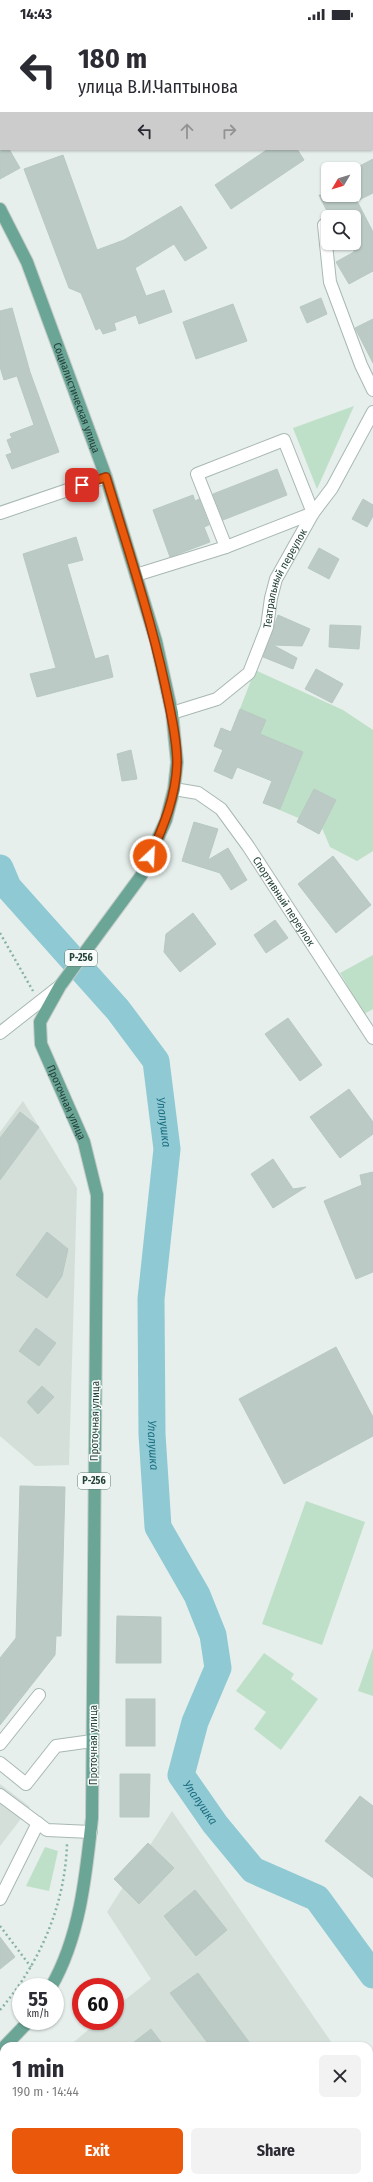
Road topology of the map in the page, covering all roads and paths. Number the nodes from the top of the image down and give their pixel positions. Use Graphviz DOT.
graph roads {
  1 [pos="0,210"];
  2 [pos="327,250"];
  3 [pos="373,390"];
  4 [pos="373,412"];
  5 [pos="106,477"];
  6 [pos="0,513"];
  7 [pos="313,513"];
  8 [pos="226,547"];
  9 [pos="136,575"];
  10 [pos="172,713"];
  11 [pos="174,789"];
  12 [pos="0,933"];
  13 [pos="60,986"];
  14 [pos="36,997"];
  15 [pos="0,1032"];
  16 [pos="373,1038"];
  17 [pos="39,1695"];
  18 [pos="92,1741"];
  19 [pos="0,1744"];
  20 [pos="0,1763"];
  21 [pos="0,1795"];
  22 [pos="38,1823"];
  23 [pos="67,1831"];
  24 [pos="90,1832"];
  25 [pos="0,1899"];
  26 [pos="0,1926"];
  27 [pos="31,1967"];
  28 [pos="55,1978"];
  29 [pos="0,2010"];
  30 [pos="19,2030"];
  31 [pos="8,2042"];
  1 -- 5 [label="main road, Социалистическая улица / Р-256"];
  2 -- 3 [label="street"];
  4 -- 7 [label="street, Театральный переулок"];
  5 -- 6 [label="street"];
  5 -- 9 [label="main road, Социалистическая улица / Р-256"];
  7 -- 8 [label="street"];
  7 -- 8 [label="street"];
  7 -- 10 [label="street, Театральный переулок"];
  8 -- 9 [label="street"];
  9 -- 10 [label="main road, Социалистическая улица / Р-256"];
  10 -- 11 [label="main road, Социалистическая улица / Р-256"];
  11 -- 13 [label="main road, Социалистическая улица / Р-256"];
  11 -- 16 [label="street, Спортивный переулок"];
  12 -- 14 [label="path"];
  13 -- 15 [label="street"];
  13 -- 18 [label="main road, Проточная улица / Р-256"];
  17 -- 19 [label="street"];
  18 -- 20 [label="street"];
  18 -- 24 [label="main road, Проточная улица / Р-256"];
  21 -- 22 [label="street"];
  22 -- 23 [label="street"];
  22 -- 25 [label="street"];
  23 -- 24 [label="street"];
  23 -- 27 [label="path"];
  24 -- 28 [label="main road, Проточная улица / Р-256"];
  26 -- 27 [label="path"];
  27 -- 29 [label="path"];
  30 -- 31 [label="main road"];
}
